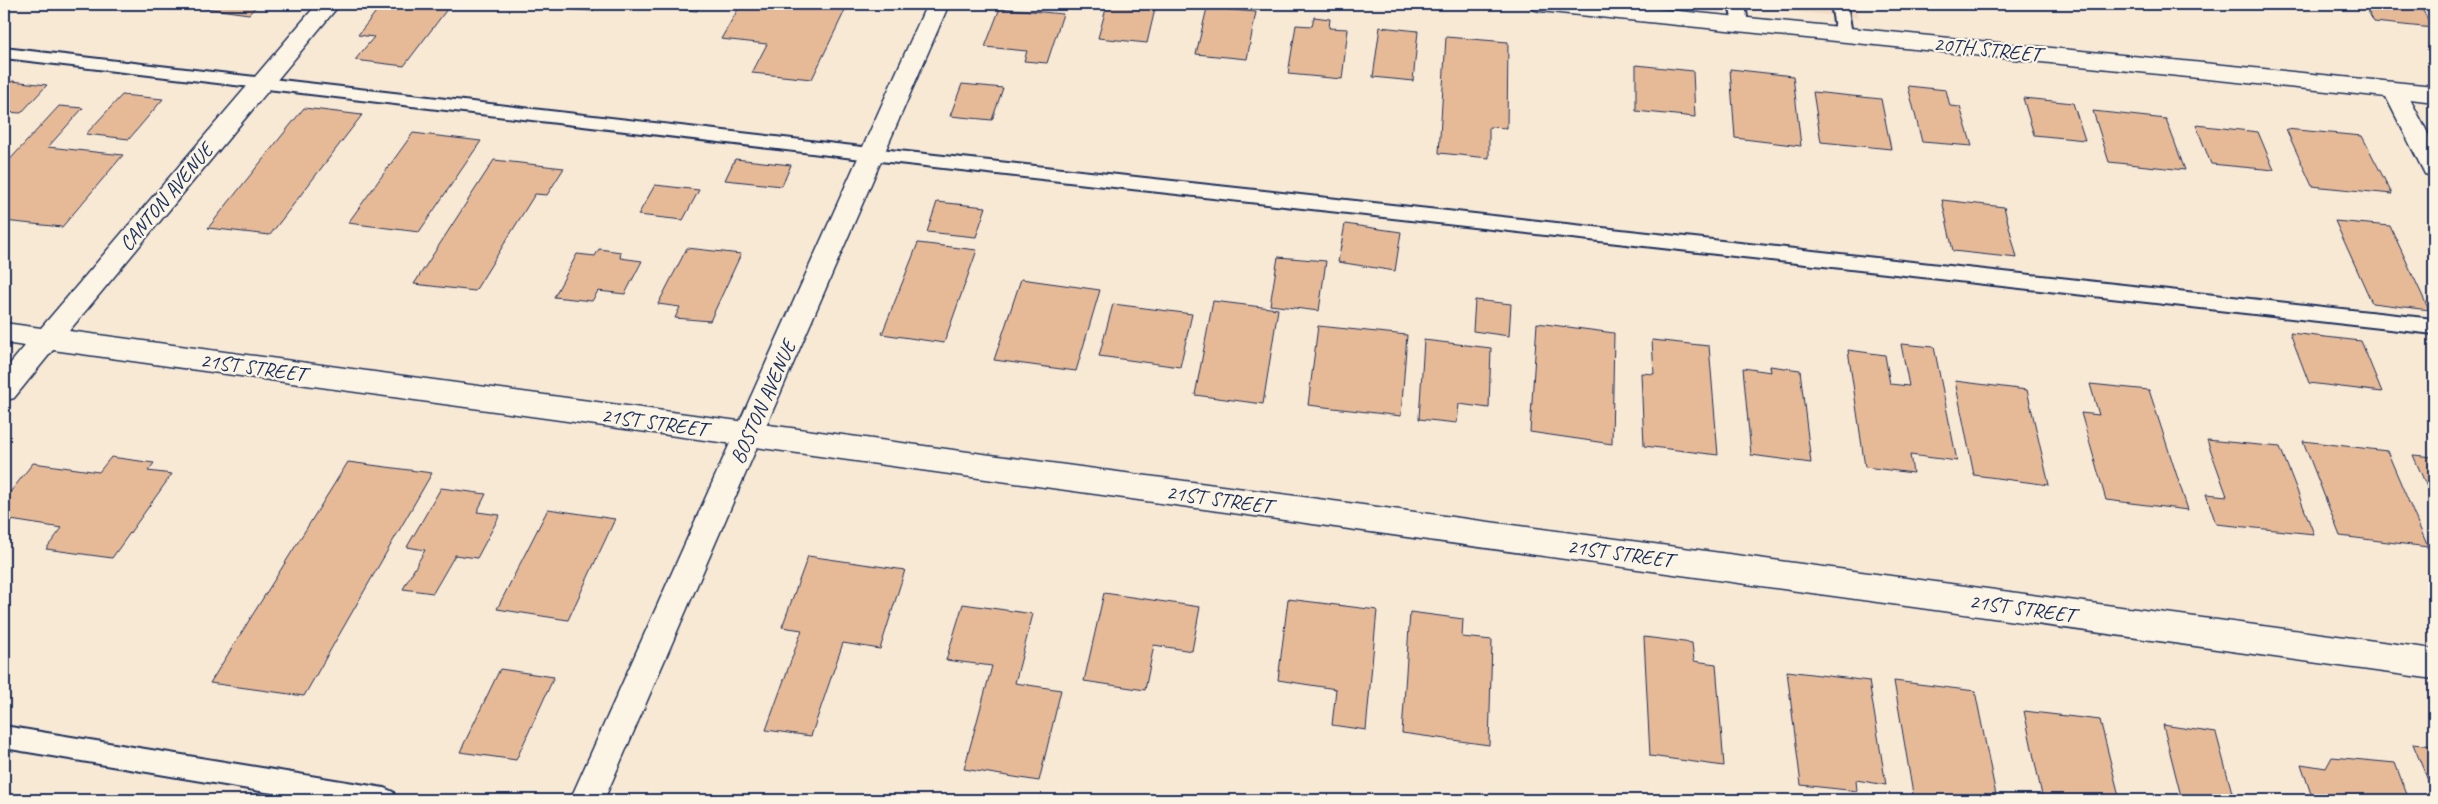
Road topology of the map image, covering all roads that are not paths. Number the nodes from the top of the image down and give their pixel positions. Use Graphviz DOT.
graph roads {
  1 [pos="329,4"];
  2 [pos="938,4"];
  3 [pos="1540,4"];
  4 [pos="1839,4"];
  5 [pos="1628,8"];
  6 [pos="1738,14"];
  7 [pos="1844,34"];
  8 [pos="4,53"];
  9 [pos="262,84"];
  10 [pos="2394,90"];
  11 [pos="2434,94"];
  12 [pos="871,154"];
  13 [pos="2434,168"];
  14 [pos="2434,327"];
  15 [pos="4,333"];
  16 [pos="47,339"];
  17 [pos="4,390"];
  18 [pos="749,435"];
  19 [pos="2434,664"];
  20 [pos="4,737"];
  21 [pos="384,800"];
  22 [pos="588,800"];
  1 -- 9 [label="street, CANTON AVENUE"];
  2 -- 12 [label="street, BOSTON AVENUE"];
  3 -- 5 [label="street, 20TH STREET"];
  4 -- 7 [label="lane"];
  5 -- 6 [label="street, 20TH STREET"];
  6 -- 7 [label="street, 20TH STREET"];
  7 -- 10 [label="street, 20TH STREET"];
  8 -- 9 [label="lane"];
  9 -- 12 [label="lane"];
  9 -- 16 [label="street, CANTON AVENUE"];
  10 -- 11 [label="street, 20TH STREET"];
  10 -- 13 [label="street"];
  12 -- 14 [label="lane"];
  12 -- 18 [label="street, BOSTON AVENUE"];
  15 -- 16 [label="street, 21ST STREET"];
  16 -- 17 [label="street, CANTON AVENUE"];
  16 -- 18 [label="street, 21ST STREET"];
  18 -- 19 [label="street, 21ST STREET"];
  18 -- 22 [label="street, BOSTON AVENUE"];
  20 -- 21 [label="lane"];
}
